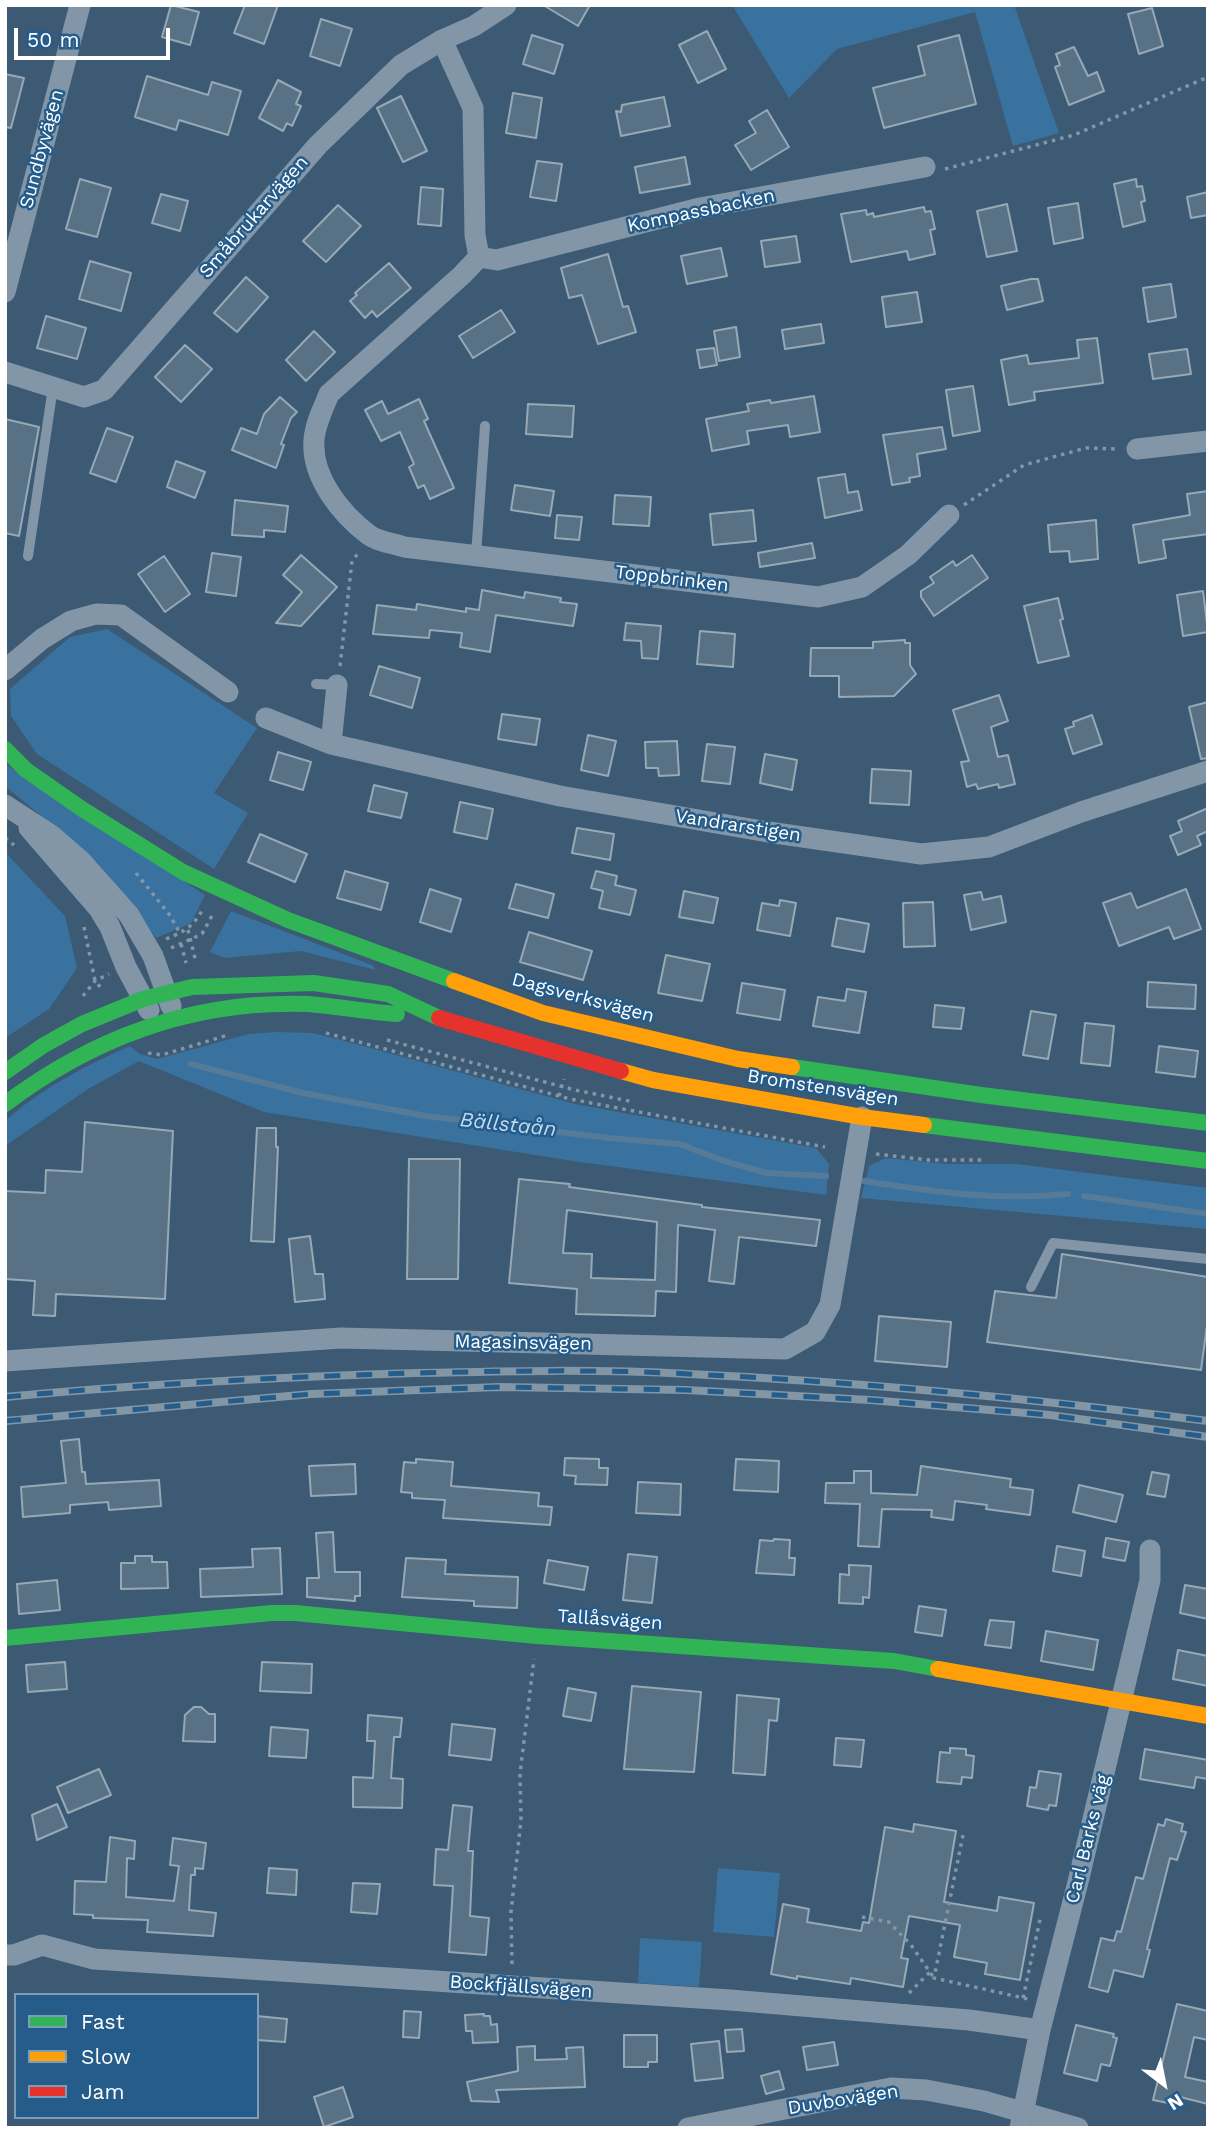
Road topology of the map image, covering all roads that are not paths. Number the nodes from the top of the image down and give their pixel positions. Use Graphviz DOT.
graph roads {
  1 [pos="80,5"];
  2 [pos="506,5"];
  3 [pos="442,40"];
  4 [pos="925,167"];
  5 [pos="479,257"];
  6 [pos="5,292"];
  7 [pos="5,372"];
  8 [pos="53,387"];
  9 [pos="485,426"];
  10 [pos="1208,441"];
  11 [pos="1137,450"];
  12 [pos="949,515"];
  13 [pos="476,555"];
  14 [pos="28,556"];
  15 [pos="5,670"];
  16 [pos="316,684"];
  17 [pos="337,685"];
  18 [pos="228,692"];
  19 [pos="266,718"];
  20 [pos="331,744"];
  21 [pos="5,748"];
  22 [pos="1208,771"];
  23 [pos="12,811"];
  24 [pos="166,993"];
  25 [pos="143,999"];
  26 [pos="439,1018"];
  27 [pos="167,1021"];
  28 [pos="5,1072"];
  29 [pos="5,1104"];
  30 [pos="862,1117"];
  31 [pos="1208,1123"];
  32 [pos="1208,1161"];
  33 [pos="1208,1259"];
  34 [pos="1031,1287"];
  35 [pos="5,1361"];
  36 [pos="1150,1550"];
  37 [pos="5,1638"];
  38 [pos="1121,1702"];
  39 [pos="1208,1716"];
  40 [pos="5,1955"];
  41 [pos="1040,2030"];
  42 [pos="1022,2120"];
  43 [pos="688,2128"];
  44 [pos="1078,2128"];
  1 -- 6 [label="street, Sundbyvägen"];
  2 -- 3 [label="street, Småbrukarvägen"];
  3 -- 5 [label="street"];
  3 -- 8 [label="street, Småbrukarvägen"];
  4 -- 5 [label="street, Kompassbacken"];
  5 -- 13 [label="street, Toppbrinken"];
  7 -- 8 [label="street, Småbrukarvägen"];
  8 -- 14 [label="lane"];
  9 -- 13 [label="lane"];
  10 -- 11 [label="street"];
  12 -- 13 [label="street, Toppbrinken"];
  15 -- 18 [label="street"];
  16 -- 17 [label="lane"];
  17 -- 20 [label="street"];
  19 -- 20 [label="street, Vandrarstigen"];
  20 -- 22 [label="street, Vandrarstigen"];
  21 -- 31 [label="street, Dagsverksvägen"];
  23 -- 24 [label="street"];
  23 -- 25 [label="street"];
  24 -- 25 [label="street, Bromstensvägen"];
  24 -- 26 [label="street, Bromstensvägen"];
  24 -- 27 [label="street"];
  25 -- 27 [label="street"];
  25 -- 28 [label="street, Bromstensvägen"];
  26 -- 27 [label="street, Bromstensvägen"];
  26 -- 30 [label="street, Bromstensvägen"];
  27 -- 29 [label="street, Bromstensvägen"];
  30 -- 32 [label="street, Bromstensvägen"];
  30 -- 35 [label="street, Magasinsvägen"];
  33 -- 34 [label="lane"];
  36 -- 38 [label="street, Carl Barks väg"];
  37 -- 38 [label="street, Tallåsvägen"];
  38 -- 39 [label="street, Tallåsvägen"];
  38 -- 41 [label="street, Carl Barks väg"];
  40 -- 41 [label="street, Bockfjällsvägen"];
  41 -- 42 [label="street, Carl Barks väg"];
  42 -- 43 [label="street, Duvbovägen"];
  42 -- 44 [label="street, Duvbovägen"];
}
